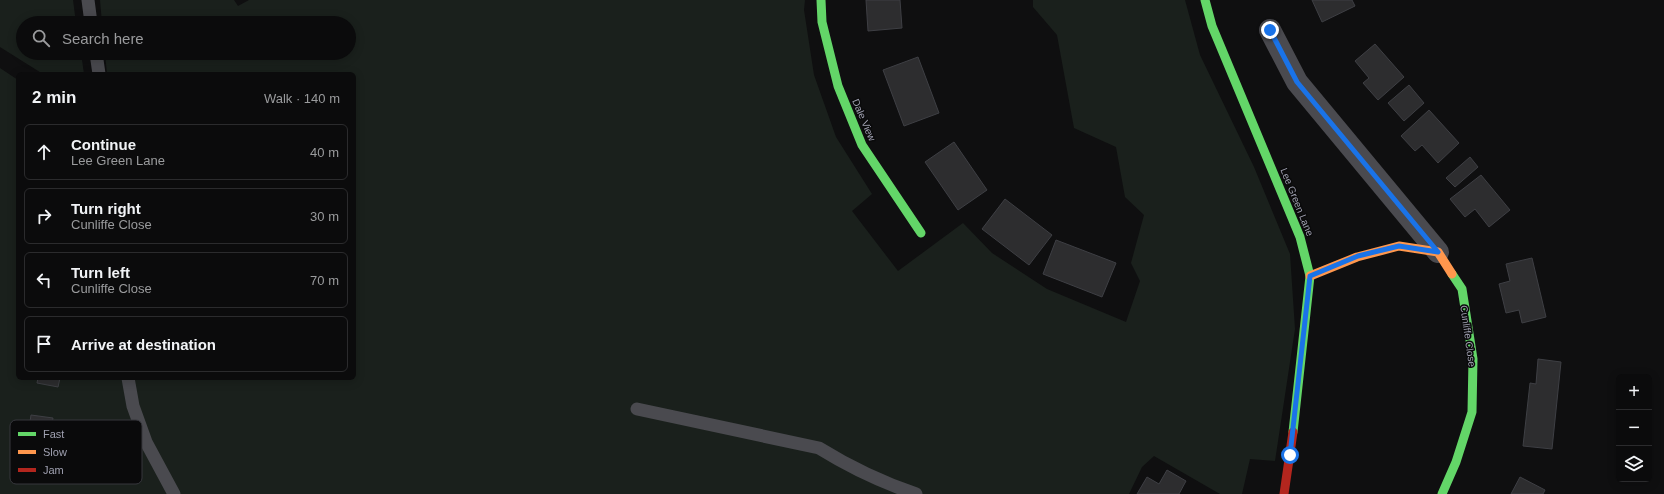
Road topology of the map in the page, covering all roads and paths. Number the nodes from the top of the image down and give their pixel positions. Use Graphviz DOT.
graph roads {
  1 [pos="88,0"];
  2 [pos="821,0"];
  3 [pos="1205,0"];
  4 [pos="90,16"];
  5 [pos="1270,30"];
  6 [pos="97,60"];
  7 [pos="100,72"];
  8 [pos="921,233"];
  9 [pos="1438,252"];
  10 [pos="1310,276"];
  11 [pos="128,380"];
  12 [pos="637,409"];
  13 [pos="138,420"];
  14 [pos="142,431"];
  15 [pos="174,494"];
  16 [pos="916,494"];
  17 [pos="1284,494"];
  18 [pos="1442,494"];
  1 -- 4 [label="lane"];
  2 -- 8 [label="street, Dale View"];
  3 -- 10 [label="street, Lee Green Lane"];
  5 -- 9 [label="street, Cunliffe Close"];
  6 -- 7 [label="lane"];
  9 -- 10 [label="street"];
  9 -- 18 [label="street, Cunliffe Close"];
  10 -- 17 [label="street, Lee Green Lane"];
  11 -- 13 [label="lane"];
  12 -- 16 [label="lane"];
  14 -- 15 [label="lane"];
}
